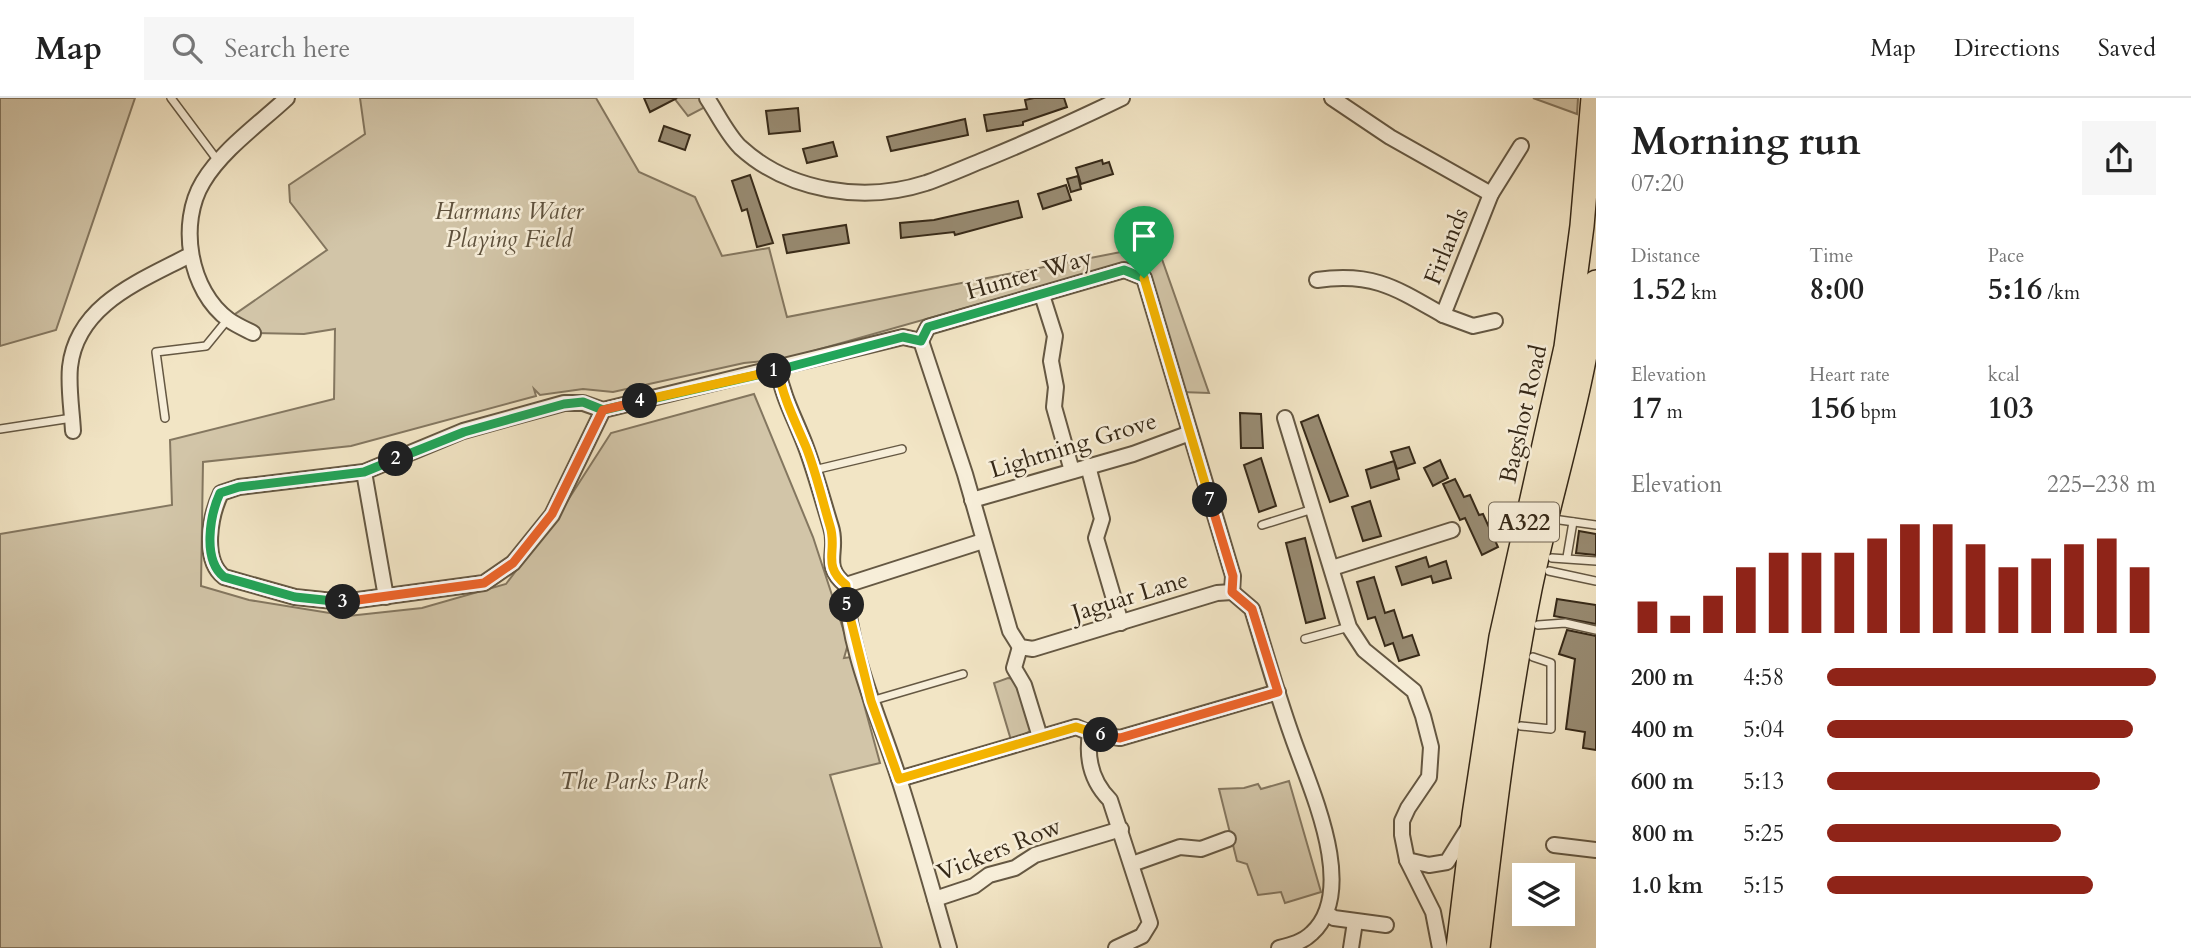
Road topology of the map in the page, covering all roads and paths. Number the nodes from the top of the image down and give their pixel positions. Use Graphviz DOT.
graph roads {
  1 [pos="171,98"];
  2 [pos="287,98"];
  3 [pos="707,98"];
  4 [pos="1122,98"];
  5 [pos="1332,98"];
  6 [pos="1593,98"];
  7 [pos="1521,146"];
  8 [pos="219,162"];
  9 [pos="1491,194"];
  10 [pos="190,256"];
  11 [pos="1317,280"];
  12 [pos="1596,282"];
  13 [pos="1596,290"];
  14 [pos="1042,295"];
  15 [pos="1443,315"];
  16 [pos="228,319"];
  17 [pos="1495,321"];
  18 [pos="253,333"];
  19 [pos="921,341"];
  20 [pos="778,370"];
  21 [pos="603,410"];
  22 [pos="165,418"];
  23 [pos="1285,418"];
  24 [pos="73,425"];
  25 [pos="1569,427"];
  26 [pos="0,429"];
  27 [pos="1190,433"];
  28 [pos="902,449"];
  29 [pos="1088,466"];
  30 [pos="813,470"];
  31 [pos="1072,471"];
  32 [pos="364,472"];
  33 [pos="972,500"];
  34 [pos="1314,509"];
  35 [pos="1566,521"];
  36 [pos="1262,525"];
  37 [pos="1596,525"];
  38 [pos="1452,530"];
  39 [pos="984,541"];
  40 [pos="1596,561"];
  41 [pos="1556,562"];
  42 [pos="1332,568"];
  43 [pos="1596,581"];
  44 [pos="846,585"];
  45 [pos="1232,592"];
  46 [pos="386,597"];
  47 [pos="1121,623"];
  48 [pos="1538,625"];
  49 [pos="1349,627"];
  50 [pos="1596,630"];
  51 [pos="1305,639"];
  52 [pos="1020,647"];
  53 [pos="962,674"];
  54 [pos="1278,692"];
  55 [pos="871,701"];
  56 [pos="1090,733"];
  57 [pos="1040,737"];
  58 [pos="899,779"];
  59 [pos="1474,815"];
  60 [pos="1121,829"];
  61 [pos="1228,839"];
  62 [pos="1554,845"];
  63 [pos="1596,850"];
  64 [pos="1407,860"];
  65 [pos="1132,864"];
  66 [pos="1488,867"];
  67 [pos="935,899"];
  68 [pos="1326,914"];
  69 [pos="1355,922"];
  70 [pos="1386,925"];
  71 [pos="949,948"];
  72 [pos="1116,948"];
  73 [pos="1279,948"];
  74 [pos="1351,948"];
  75 [pos="1440,948"];
  76 [pos="1458,948"];
  77 [pos="1478,948"];
  1 -- 8 [label="lane"];
  2 -- 8 [label="street"];
  3 -- 4 [label="street"];
  5 -- 9 [label="street, Firlands"];
  6 -- 59 [label="highway, Bagshot Road / A322"];
  7 -- 9 [label="street, Firlands"];
  8 -- 10 [label="street"];
  9 -- 15 [label="street, Firlands"];
  10 -- 16 [label="street"];
  10 -- 24 [label="street"];
  11 -- 15 [label="street, Firlands"];
  12 -- 13 [label="highway, Bagshot Road / A322"];
  13 -- 25 [label="highway, Bagshot Road / A322"];
  14 -- 19 [label="street, Hunter Way"];
  14 -- 27 [label="street, Hunter Way"];
  14 -- 31 [label="street"];
  15 -- 17 [label="street, Firlands"];
  16 -- 18 [label="street"];
  16 -- 22 [label="lane"];
  19 -- 20 [label="street"];
  19 -- 33 [label="street"];
  20 -- 21 [label="street"];
  20 -- 30 [label="street"];
  21 -- 32 [label="street"];
  21 -- 46 [label="street"];
  23 -- 34 [label="street"];
  24 -- 26 [label="lane"];
  25 -- 35 [label="highway"];
  25 -- 66 [label="highway, Bagshot Road / A322"];
  27 -- 29 [label="street, Lightning Grove"];
  27 -- 45 [label="street, Lightning Grove"];
  28 -- 30 [label="lane"];
  29 -- 31 [label="street, Lightning Grove"];
  29 -- 47 [label="street"];
  30 -- 44 [label="street"];
  31 -- 33 [label="street, Lightning Grove"];
  32 -- 46 [label="street"];
  32 -- 46 [label="street"];
  33 -- 39 [label="street"];
  34 -- 36 [label="lane"];
  34 -- 42 [label="street"];
  35 -- 37 [label="lane"];
  35 -- 41 [label="highway"];
  38 -- 42 [label="street"];
  39 -- 44 [label="street"];
  39 -- 52 [label="street"];
  40 -- 41 [label="lane"];
  41 -- 43 [label="lane"];
  41 -- 48 [label="highway"];
  42 -- 49 [label="street"];
  44 -- 55 [label="street"];
  45 -- 47 [label="street, Jaguar Lane"];
  45 -- 54 [label="street"];
  47 -- 52 [label="street, Jaguar Lane"];
  48 -- 50 [label="lane"];
  48 -- 66 [label="highway"];
  49 -- 51 [label="lane"];
  49 -- 64 [label="street"];
  52 -- 57 [label="street"];
  53 -- 55 [label="lane"];
  54 -- 56 [label="street"];
  54 -- 68 [label="street"];
  55 -- 58 [label="street"];
  56 -- 57 [label="street"];
  56 -- 60 [label="street"];
  57 -- 58 [label="street"];
  58 -- 67 [label="street"];
  59 -- 64 [label="street"];
  59 -- 76 [label="highway, Bagshot Road / A322"];
  60 -- 65 [label="street"];
  60 -- 67 [label="street, Vickers Row"];
  61 -- 65 [label="street"];
  62 -- 63 [label="street"];
  64 -- 75 [label="street"];
  65 -- 72 [label="street"];
  66 -- 77 [label="highway, Bagshot Road / A322"];
  67 -- 71 [label="street"];
  68 -- 69 [label="street"];
  68 -- 73 [label="street"];
  69 -- 70 [label="street"];
  69 -- 74 [label="street"];
}
